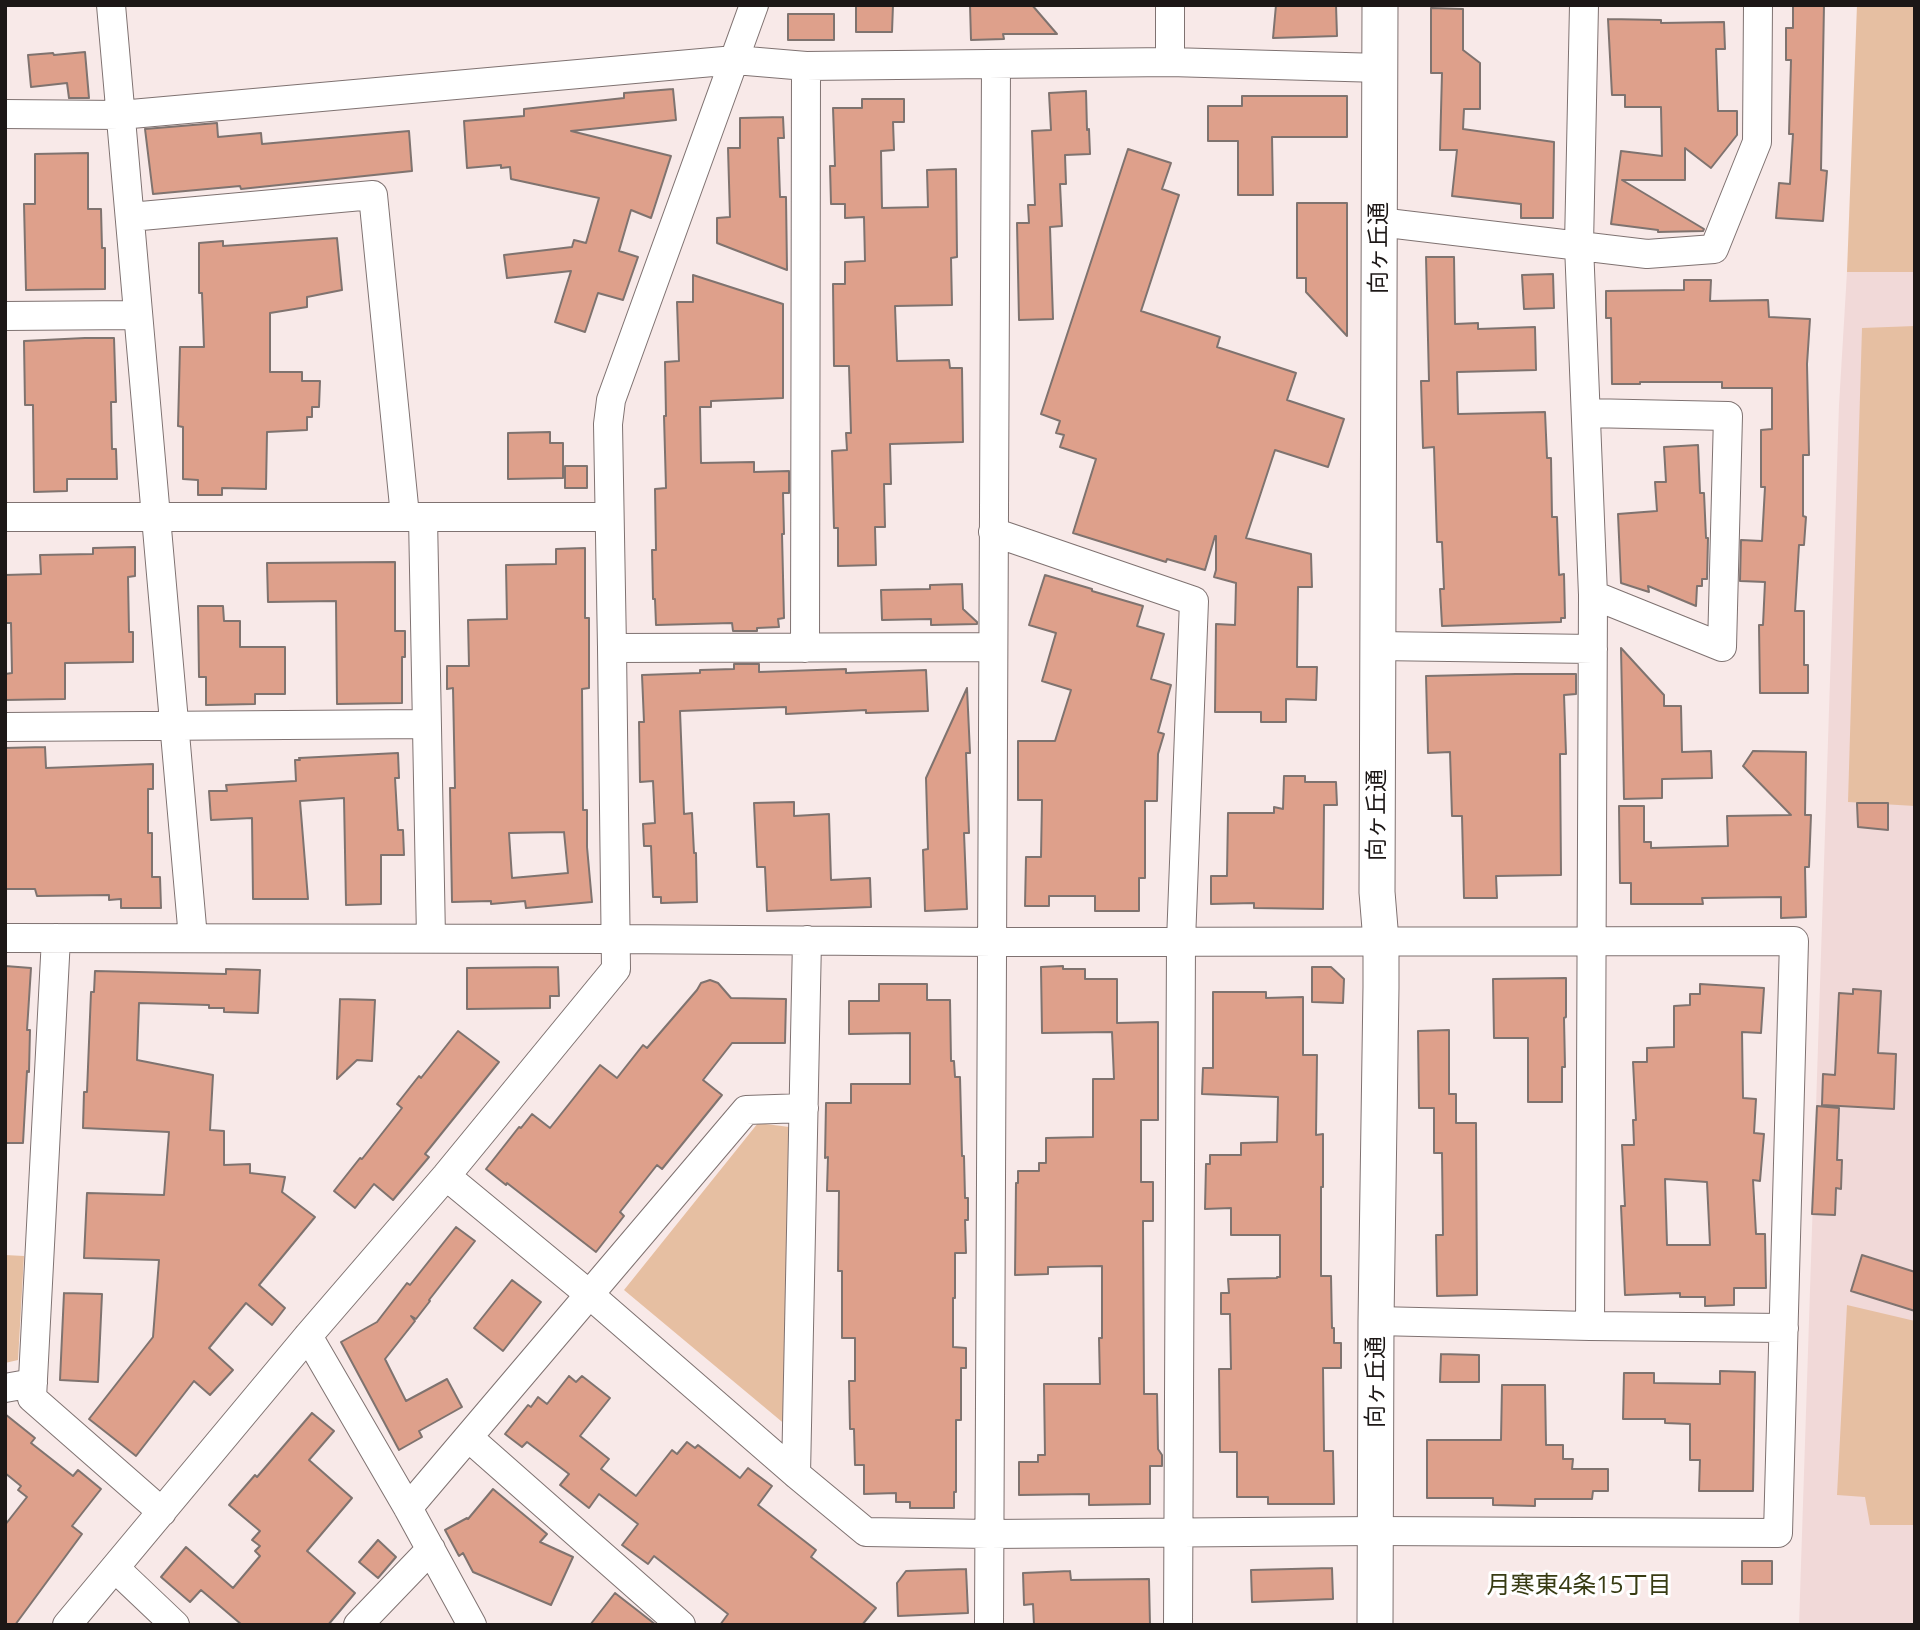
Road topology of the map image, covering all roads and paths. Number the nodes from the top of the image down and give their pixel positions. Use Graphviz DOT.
graph roads {
  1 [pos="111,5"];
  2 [pos="754,5"];
  3 [pos="1170,5"];
  4 [pos="1380,5"];
  5 [pos="1584,5"];
  6 [pos="1758,5"];
  7 [pos="735,60"];
  8 [pos="1170,62"];
  9 [pos="996,65"];
  10 [pos="806,66"];
  11 [pos="1380,68"];
  12 [pos="5,114"];
  13 [pos="120,115"];
  14 [pos="130,217"];
  15 [pos="1379,222"];
  16 [pos="1579,245"];
  17 [pos="137,315"];
  18 [pos="5,316"];
  19 [pos="1586,413"];
  20 [pos="414,516"];
  21 [pos="5,517"];
  22 [pos="156,517"];
  23 [pos="609,517"];
  24 [pos="993,532"];
  25 [pos="1593,595"];
  26 [pos="1377,646"];
  27 [pos="993,647"];
  28 [pos="612,648"];
  29 [pos="805,648"];
  30 [pos="1593,649"];
  31 [pos="426,724"];
  32 [pos="5,727"];
  33 [pos="174,727"];
  34 [pos="5,938"];
  35 [pos="56,938"];
  36 [pos="193,938"];
  37 [pos="431,939"];
  38 [pos="616,939"];
  39 [pos="807,940"];
  40 [pos="1381,941"];
  41 [pos="993,942"];
  42 [pos="1181,942"];
  43 [pos="1591,942"];
  44 [pos="804,1108"];
  45 [pos="446,1176"];
  46 [pos="590,1295"];
  47 [pos="1376,1321"];
  48 [pos="1590,1326"];
  49 [pos="1784,1328"];
  50 [pos="308,1336"];
  51 [pos="19,1385"];
  52 [pos="469,1438"];
  53 [pos="796,1474"];
  54 [pos="408,1508"];
  55 [pos="162,1512"];
  56 [pos="1375,1531"];
  57 [pos="1178,1532"];
  58 [pos="989,1534"];
  59 [pos="431,1549"];
  60 [pos="115,1568"];
  61 [pos="68,1625"];
  62 [pos="175,1625"];
  63 [pos="358,1625"];
  64 [pos="472,1625"];
  65 [pos="681,1625"];
  66 [pos="989,1625"];
  67 [pos="1178,1625"];
  68 [pos="1375,1625"];
  1 -- 13 [label="street"];
  2 -- 7 [label="street"];
  3 -- 8 [label="street"];
  4 -- 11 [label="street, 向ヶ丘通"];
  5 -- 16 [label="street"];
  6 -- 16 [label="street"];
  7 -- 10 [label="street"];
  7 -- 13 [label="street"];
  7 -- 23 [label="street"];
  8 -- 9 [label="street"];
  8 -- 11 [label="street"];
  9 -- 10 [label="street"];
  9 -- 24 [label="street"];
  10 -- 29 [label="street"];
  11 -- 15 [label="street, 向ヶ丘通"];
  12 -- 13 [label="street"];
  13 -- 14 [label="street"];
  14 -- 17 [label="street"];
  14 -- 20 [label="street"];
  15 -- 16 [label="street"];
  15 -- 26 [label="street, 向ヶ丘通"];
  16 -- 19 [label="street"];
  17 -- 18 [label="street"];
  17 -- 22 [label="street"];
  19 -- 25 [label="street"];
  19 -- 25 [label="street"];
  20 -- 22 [label="street"];
  20 -- 23 [label="street"];
  20 -- 31 [label="street"];
  21 -- 22 [label="street"];
  22 -- 33 [label="street"];
  23 -- 28 [label="street"];
  24 -- 27 [label="street"];
  24 -- 42 [label="street"];
  25 -- 30 [label="street"];
  26 -- 30 [label="street"];
  26 -- 40 [label="street, 向ヶ丘通"];
  27 -- 29 [label="street"];
  27 -- 41 [label="street"];
  28 -- 29 [label="street"];
  28 -- 38 [label="street"];
  30 -- 43 [label="street"];
  31 -- 33 [label="street"];
  31 -- 37 [label="street"];
  32 -- 33 [label="street"];
  33 -- 36 [label="street"];
  34 -- 35 [label="street"];
  35 -- 36 [label="street"];
  35 -- 51 [label="street"];
  36 -- 37 [label="street"];
  37 -- 38 [label="street"];
  38 -- 39 [label="street"];
  38 -- 45 [label="street"];
  39 -- 41 [label="street"];
  39 -- 44 [label="street"];
  40 -- 42 [label="street"];
  40 -- 43 [label="street"];
  40 -- 47 [label="street, 向ヶ丘通"];
  41 -- 42 [label="street"];
  41 -- 58 [label="street"];
  42 -- 57 [label="street"];
  43 -- 48 [label="street"];
  43 -- 49 [label="street"];
  44 -- 46 [label="street"];
  44 -- 53 [label="street"];
  45 -- 46 [label="street"];
  45 -- 50 [label="street"];
  46 -- 52 [label="street"];
  46 -- 53 [label="street"];
  47 -- 48 [label="street"];
  47 -- 56 [label="street, 向ヶ丘通"];
  48 -- 49 [label="street"];
  49 -- 56 [label="street"];
  50 -- 54 [label="street"];
  50 -- 55 [label="street"];
  51 -- 55 [label="street"];
  52 -- 54 [label="street"];
  52 -- 65 [label="street"];
  53 -- 58 [label="street"];
  54 -- 59 [label="street"];
  55 -- 60 [label="street"];
  56 -- 57 [label="street"];
  56 -- 68 [label="street, 向ヶ丘通"];
  57 -- 58 [label="street"];
  57 -- 67 [label="street"];
  58 -- 66 [label="street"];
  59 -- 63 [label="street"];
  59 -- 64 [label="street"];
  60 -- 61 [label="street"];
  60 -- 62 [label="street"];
}
